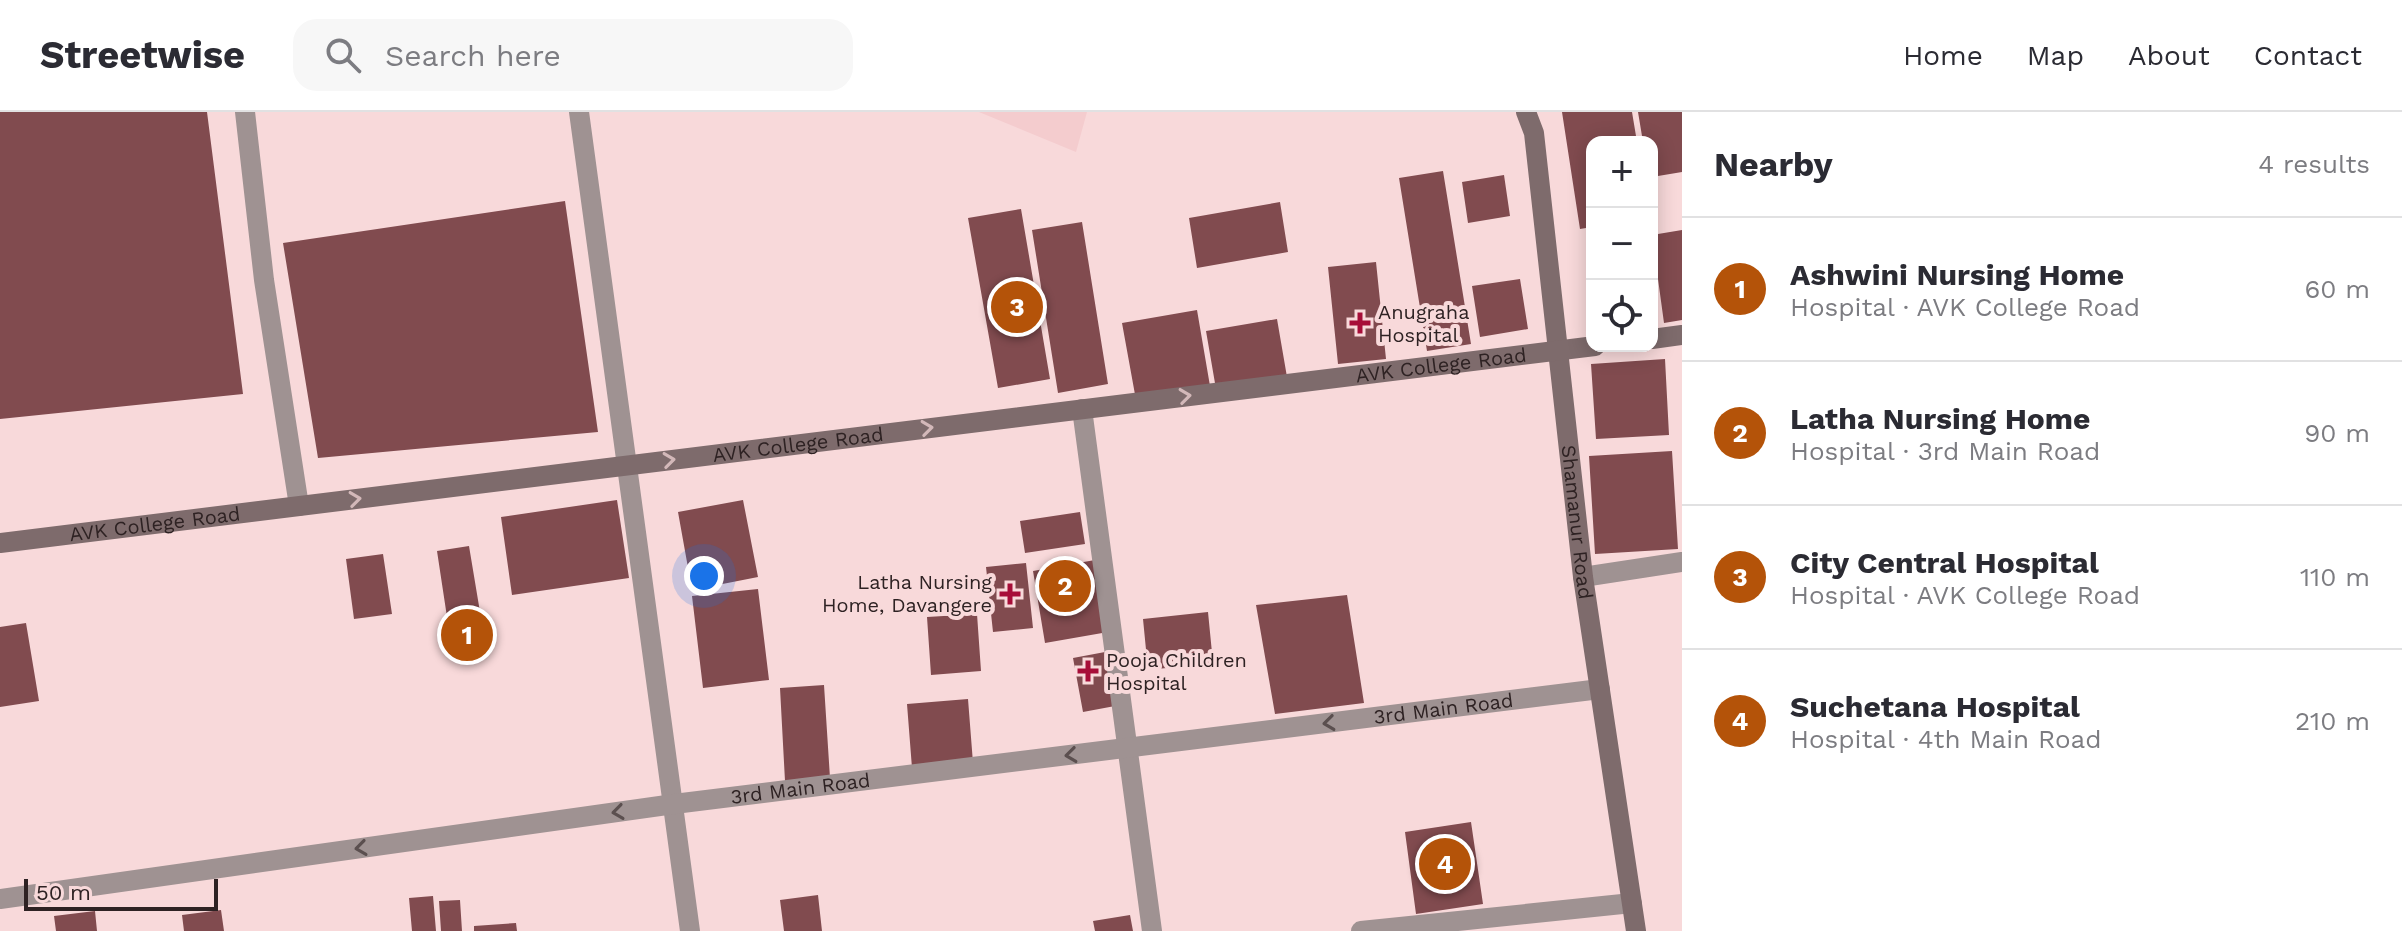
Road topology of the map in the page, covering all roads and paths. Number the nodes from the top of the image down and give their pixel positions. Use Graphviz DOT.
graph roads {
  1 [pos="245,112"];
  2 [pos="579,112"];
  3 [pos="1526,112"];
  4 [pos="1682,335"];
  5 [pos="1658,338"];
  6 [pos="1586,347"];
  7 [pos="1555,351"];
  8 [pos="1082,409"];
  9 [pos="628,465"];
  10 [pos="299,506"];
  11 [pos="0,543"];
  12 [pos="1682,562"];
  13 [pos="1583,577"];
  14 [pos="1600,689"];
  15 [pos="1128,748"];
  16 [pos="674,804"];
  17 [pos="0,899"];
  18 [pos="1632,903"];
  19 [pos="690,931"];
  20 [pos="1152,931"];
  21 [pos="1361,931"];
  22 [pos="1636,931"];
  1 -- 10 [label="street"];
  2 -- 9 [label="street"];
  3 -- 7 [label="main road, Shamanur Road"];
  4 -- 5 [label="main road"];
  6 -- 7 [label="main road, AVK College Road"];
  8 -- 7 [label="main road, AVK College Road, one-way"];
  7 -- 13 [label="main road, Shamanur Road"];
  9 -- 8 [label="main road, AVK College Road, one-way"];
  8 -- 15 [label="street"];
  10 -- 9 [label="main road, AVK College Road, one-way"];
  9 -- 16 [label="street"];
  10 -- 11 [label="main road, AVK College Road"];
  12 -- 13 [label="street"];
  13 -- 14 [label="main road, Shamanur Road"];
  14 -- 15 [label="street, 3rd Main Road, one-way"];
  14 -- 18 [label="main road, Shamanur Road"];
  15 -- 16 [label="street, 3rd Main Road, one-way"];
  15 -- 20 [label="street"];
  16 -- 17 [label="street, 3rd Main Road, one-way"];
  16 -- 19 [label="street"];
  18 -- 21 [label="street"];
  18 -- 22 [label="main road, Shamanur Road"];
}
